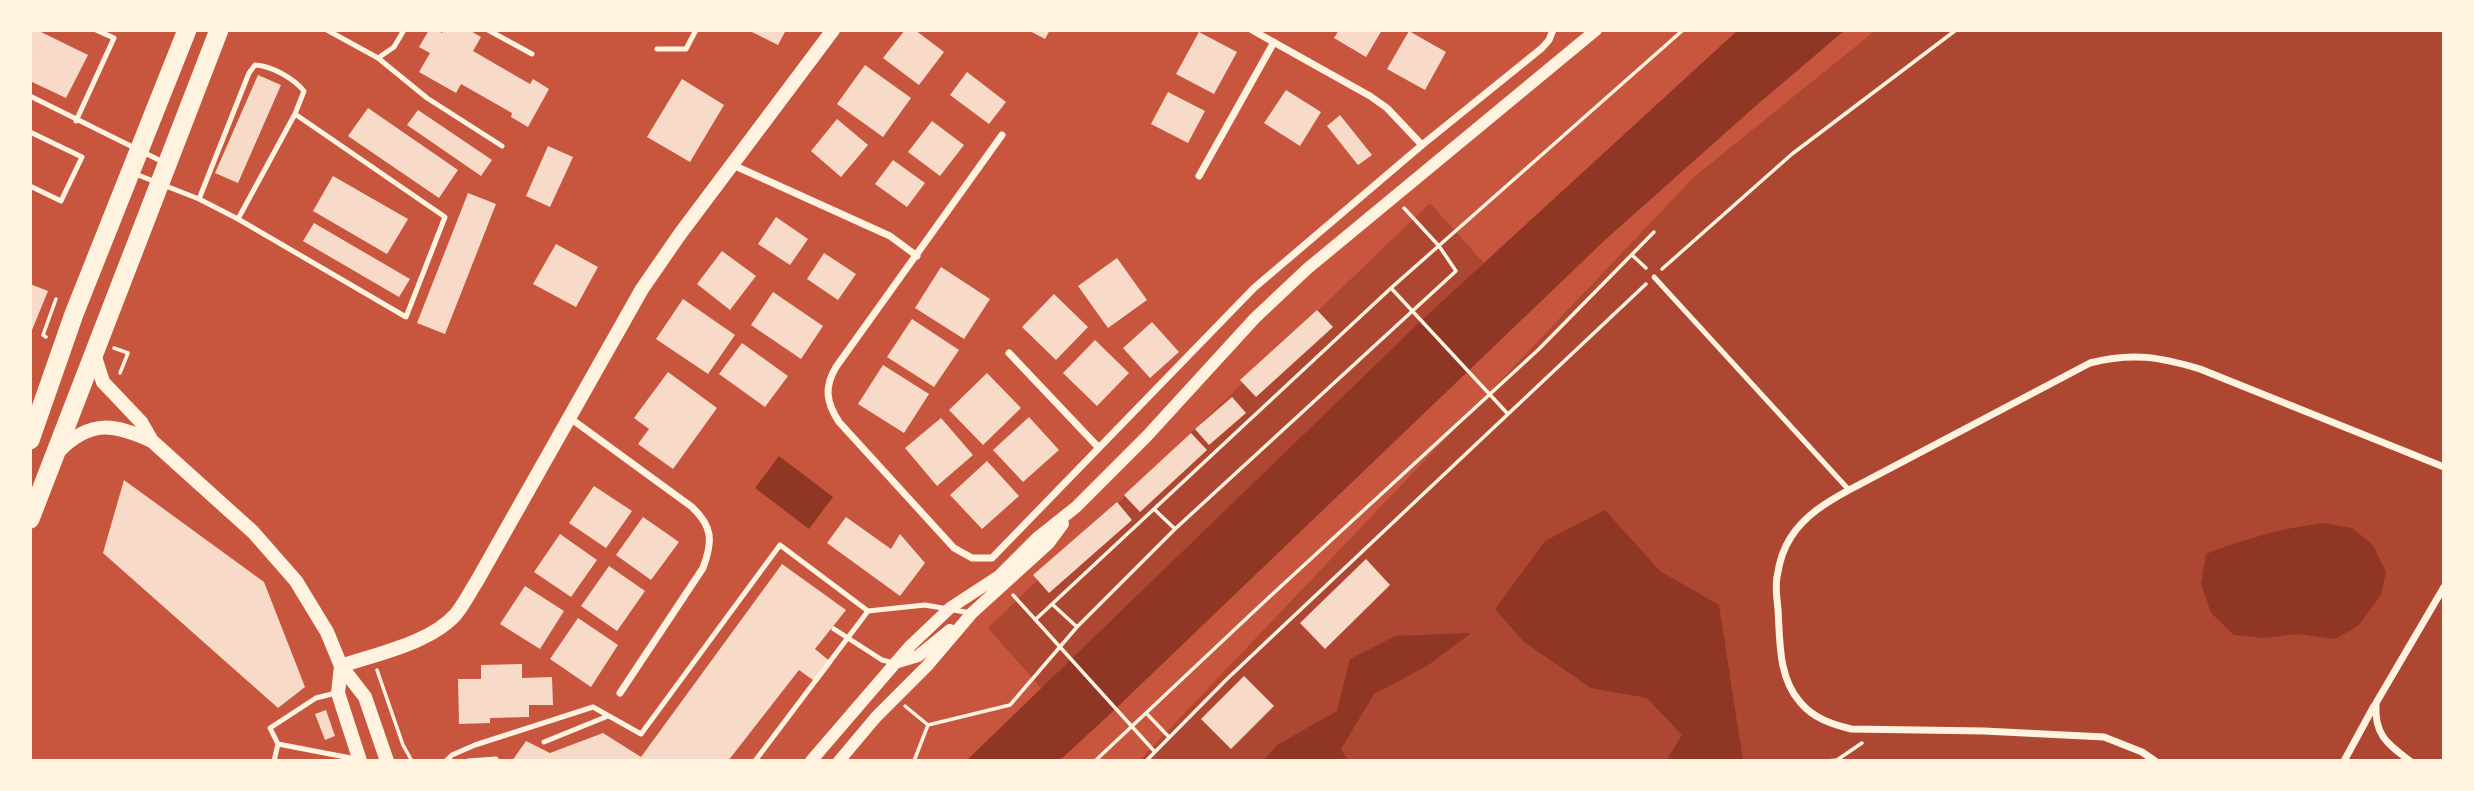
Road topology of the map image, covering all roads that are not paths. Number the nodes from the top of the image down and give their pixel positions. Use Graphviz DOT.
graph roads {
  1 [pos="96,30"];
  2 [pos="187,30"];
  3 [pos="219,30"];
  4 [pos="327,30"];
  5 [pos="404,30"];
  6 [pos="488,30"];
  7 [pos="696,30"];
  8 [pos="833,30"];
  9 [pos="1252,30"];
  10 [pos="1553,30"];
  11 [pos="1596,30"];
  12 [pos="1275,42"];
  13 [pos="657,49"];
  14 [pos="532,54"];
  15 [pos="378,58"];
  16 [pos="30,96"];
  17 [pos="295,114"];
  18 [pos="76,121"];
  19 [pos="30,132"];
  20 [pos="1002,135"];
  21 [pos="1422,145"];
  22 [pos="502,146"];
  23 [pos="138,150"];
  24 [pos="165,163"];
  25 [pos="732,165"];
  26 [pos="130,172"];
  27 [pos="1199,176"];
  28 [pos="158,183"];
  29 [pos="30,186"];
  30 [pos="199,200"];
  31 [pos="238,219"];
  32 [pos="917,256"];
  33 [pos="1654,277"];
  34 [pos="94,352"];
  35 [pos="1009,353"];
  36 [pos="35,410"];
  37 [pos="570,418"];
  38 [pos="31,434"];
  39 [pos="152,441"];
  40 [pos="1099,448"];
  41 [pos="54,455"];
  42 [pos="2444,467"];
  43 [pos="1849,490"];
  44 [pos="1076,507"];
  45 [pos="30,519"];
  46 [pos="2444,587"];
  47 [pos="950,608"];
  48 [pos="868,611"];
  49 [pos="972,613"];
  50 [pos="834,629"];
  51 [pos="847,638"];
  52 [pos="894,663"];
  53 [pos="341,666"];
  54 [pos="338,693"];
  55 [pos="620,693"];
  56 [pos="2376,703"];
  57 [pos="608,716"];
  58 [pos="373,717"];
  59 [pos="544,741"];
  60 [pos="278,744"];
  61 [pos="496,759"];
  62 [pos="360,760"];
  63 [pos="274,761"];
  64 [pos="387,761"];
  65 [pos="398,761"];
  66 [pos="446,761"];
  67 [pos="468,761"];
  68 [pos="755,761"];
  69 [pos="811,761"];
  70 [pos="839,761"];
  71 [pos="2155,761"];
  72 [pos="2344,761"];
  73 [pos="2410,761"];
  1 -- 18 [label="lane"];
  2 -- 23 [label="highway"];
  3 -- 24 [label="highway"];
  4 -- 15 [label="lane"];
  5 -- 15 [label="lane"];
  6 -- 14 [label="lane"];
  7 -- 13 [label="lane"];
  8 -- 25 [label="main road"];
  9 -- 12 [label="street"];
  10 -- 21 [label="street"];
  11 -- 44 [label="street"];
  12 -- 21 [label="street"];
  12 -- 27 [label="street"];
  15 -- 22 [label="lane"];
  16 -- 18 [label="lane"];
  17 -- 30 [label="lane"];
  17 -- 31 [label="lane"];
  17 -- 31 [label="lane"];
  18 -- 23 [label="lane"];
  19 -- 29 [label="lane"];
  20 -- 32 [label="street"];
  21 -- 40 [label="street"];
  23 -- 24 [label="lane"];
  23 -- 26 [label="highway"];
  24 -- 28 [label="highway"];
  25 -- 32 [label="street"];
  25 -- 37 [label="main road"];
  26 -- 28 [label="lane"];
  26 -- 36 [label="highway"];
  28 -- 30 [label="lane"];
  28 -- 34 [label="highway"];
  30 -- 31 [label="lane"];
  32 -- 40 [label="street"];
  33 -- 43 [label="lane"];
  34 -- 39 [label="main road"];
  34 -- 41 [label="highway"];
  35 -- 40 [label="street"];
  36 -- 38 [label="highway"];
  37 -- 53 [label="main road"];
  37 -- 55 [label="street"];
  39 -- 41 [label="main road"];
  39 -- 53 [label="main road"];
  41 -- 45 [label="highway"];
  42 -- 43 [label="street"];
  43 -- 71 [label="street"];
  44 -- 47 [label="street"];
  44 -- 49 [label="street"];
  46 -- 56 [label="street"];
  47 -- 48 [label="lane"];
  47 -- 49 [label="lane"];
  47 -- 52 [label="street"];
  48 -- 51 [label="lane"];
  48 -- 57 [label="lane"];
  49 -- 52 [label="street"];
  49 -- 70 [label="street"];
  50 -- 51 [label="lane"];
  51 -- 52 [label="lane"];
  51 -- 68 [label="lane"];
  52 -- 69 [label="street"];
  53 -- 54 [label="main road"];
  53 -- 58 [label="main road"];
  54 -- 60 [label="lane"];
  54 -- 62 [label="main road"];
  56 -- 72 [label="street"];
  56 -- 73 [label="street"];
  57 -- 59 [label="lane"];
  57 -- 66 [label="lane"];
  58 -- 64 [label="main road"];
  58 -- 65 [label="main road"];
  60 -- 62 [label="lane"];
  60 -- 63 [label="lane"];
  61 -- 67 [label="lane"];
}
